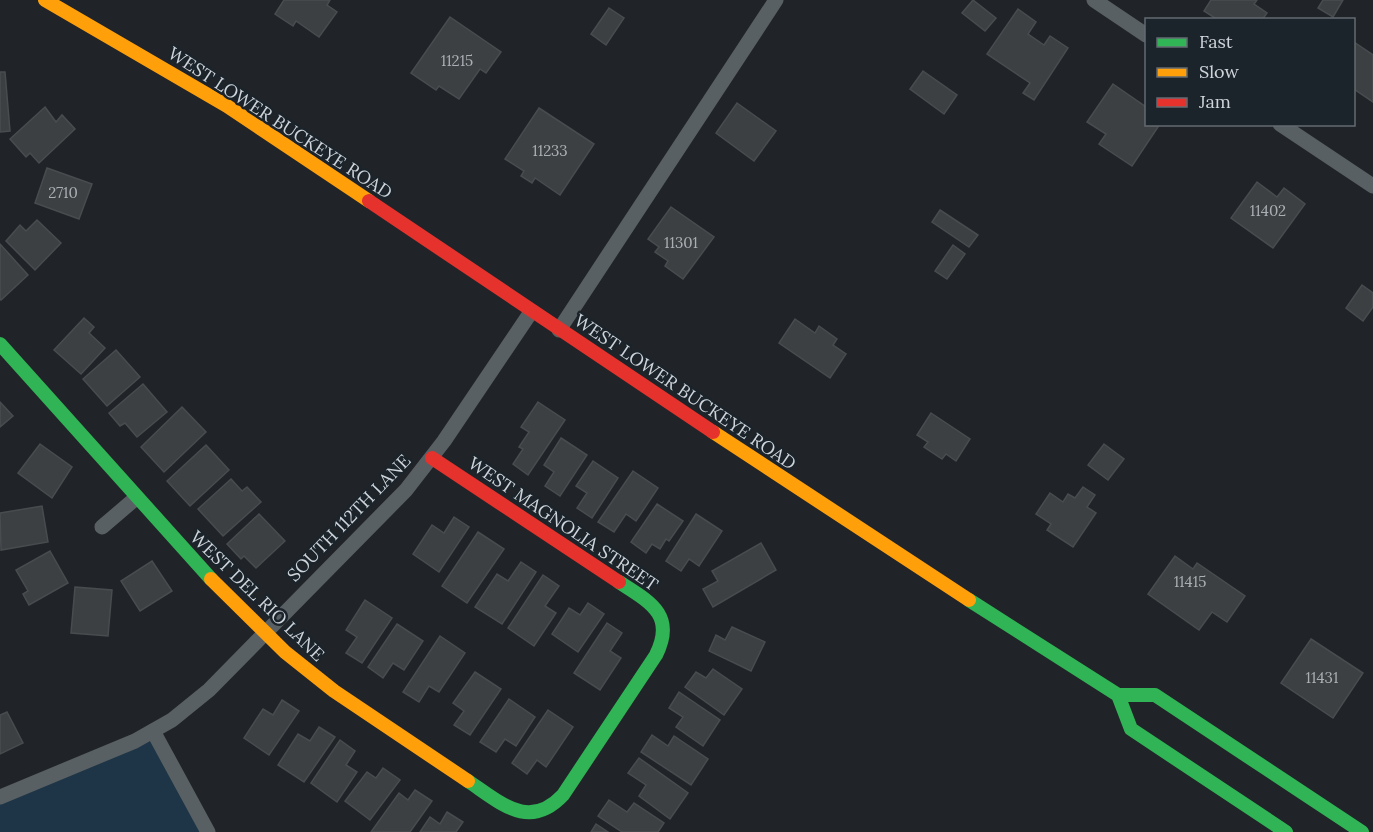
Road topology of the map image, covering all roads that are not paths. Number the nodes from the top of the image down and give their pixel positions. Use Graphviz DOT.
graph roads {
  1 [pos="45,0"];
  2 [pos="776,0"];
  3 [pos="1094,0"];
  4 [pos="1145,34"];
  5 [pos="1283,126"];
  6 [pos="1373,186"];
  7 [pos="531,312"];
  8 [pos="560,330"];
  9 [pos="0,344"];
  10 [pos="432,458"];
  11 [pos="136,498"];
  12 [pos="102,527"];
  13 [pos="266,633"];
  14 [pos="1118,694"];
  15 [pos="153,731"];
  16 [pos="0,797"];
  17 [pos="536,814"];
  18 [pos="208,832"];
  19 [pos="1286,832"];
  20 [pos="1362,832"];
  1 -- 7 [label="main road, WEST LOWER BUCKEYE ROAD"];
  2 -- 8 [label="street"];
  3 -- 4 [label="street"];
  5 -- 6 [label="street"];
  7 -- 8 [label="main road, WEST LOWER BUCKEYE ROAD"];
  7 -- 10 [label="street, SOUTH 112TH LANE"];
  8 -- 14 [label="main road, WEST LOWER BUCKEYE ROAD"];
  9 -- 11 [label="main road, WEST DEL RIO LANE"];
  10 -- 13 [label="street, SOUTH 112TH LANE"];
  10 -- 17 [label="main road, WEST MAGNOLIA STREET"];
  11 -- 12 [label="street"];
  11 -- 13 [label="main road, WEST DEL RIO LANE"];
  13 -- 15 [label="street, SOUTH 112TH LANE"];
  13 -- 17 [label="main road, WEST DEL RIO LANE"];
  14 -- 19 [label="main road"];
  14 -- 20 [label="main road"];
  15 -- 16 [label="street, SOUTH 112TH LANE"];
  15 -- 18 [label="street"];
}
